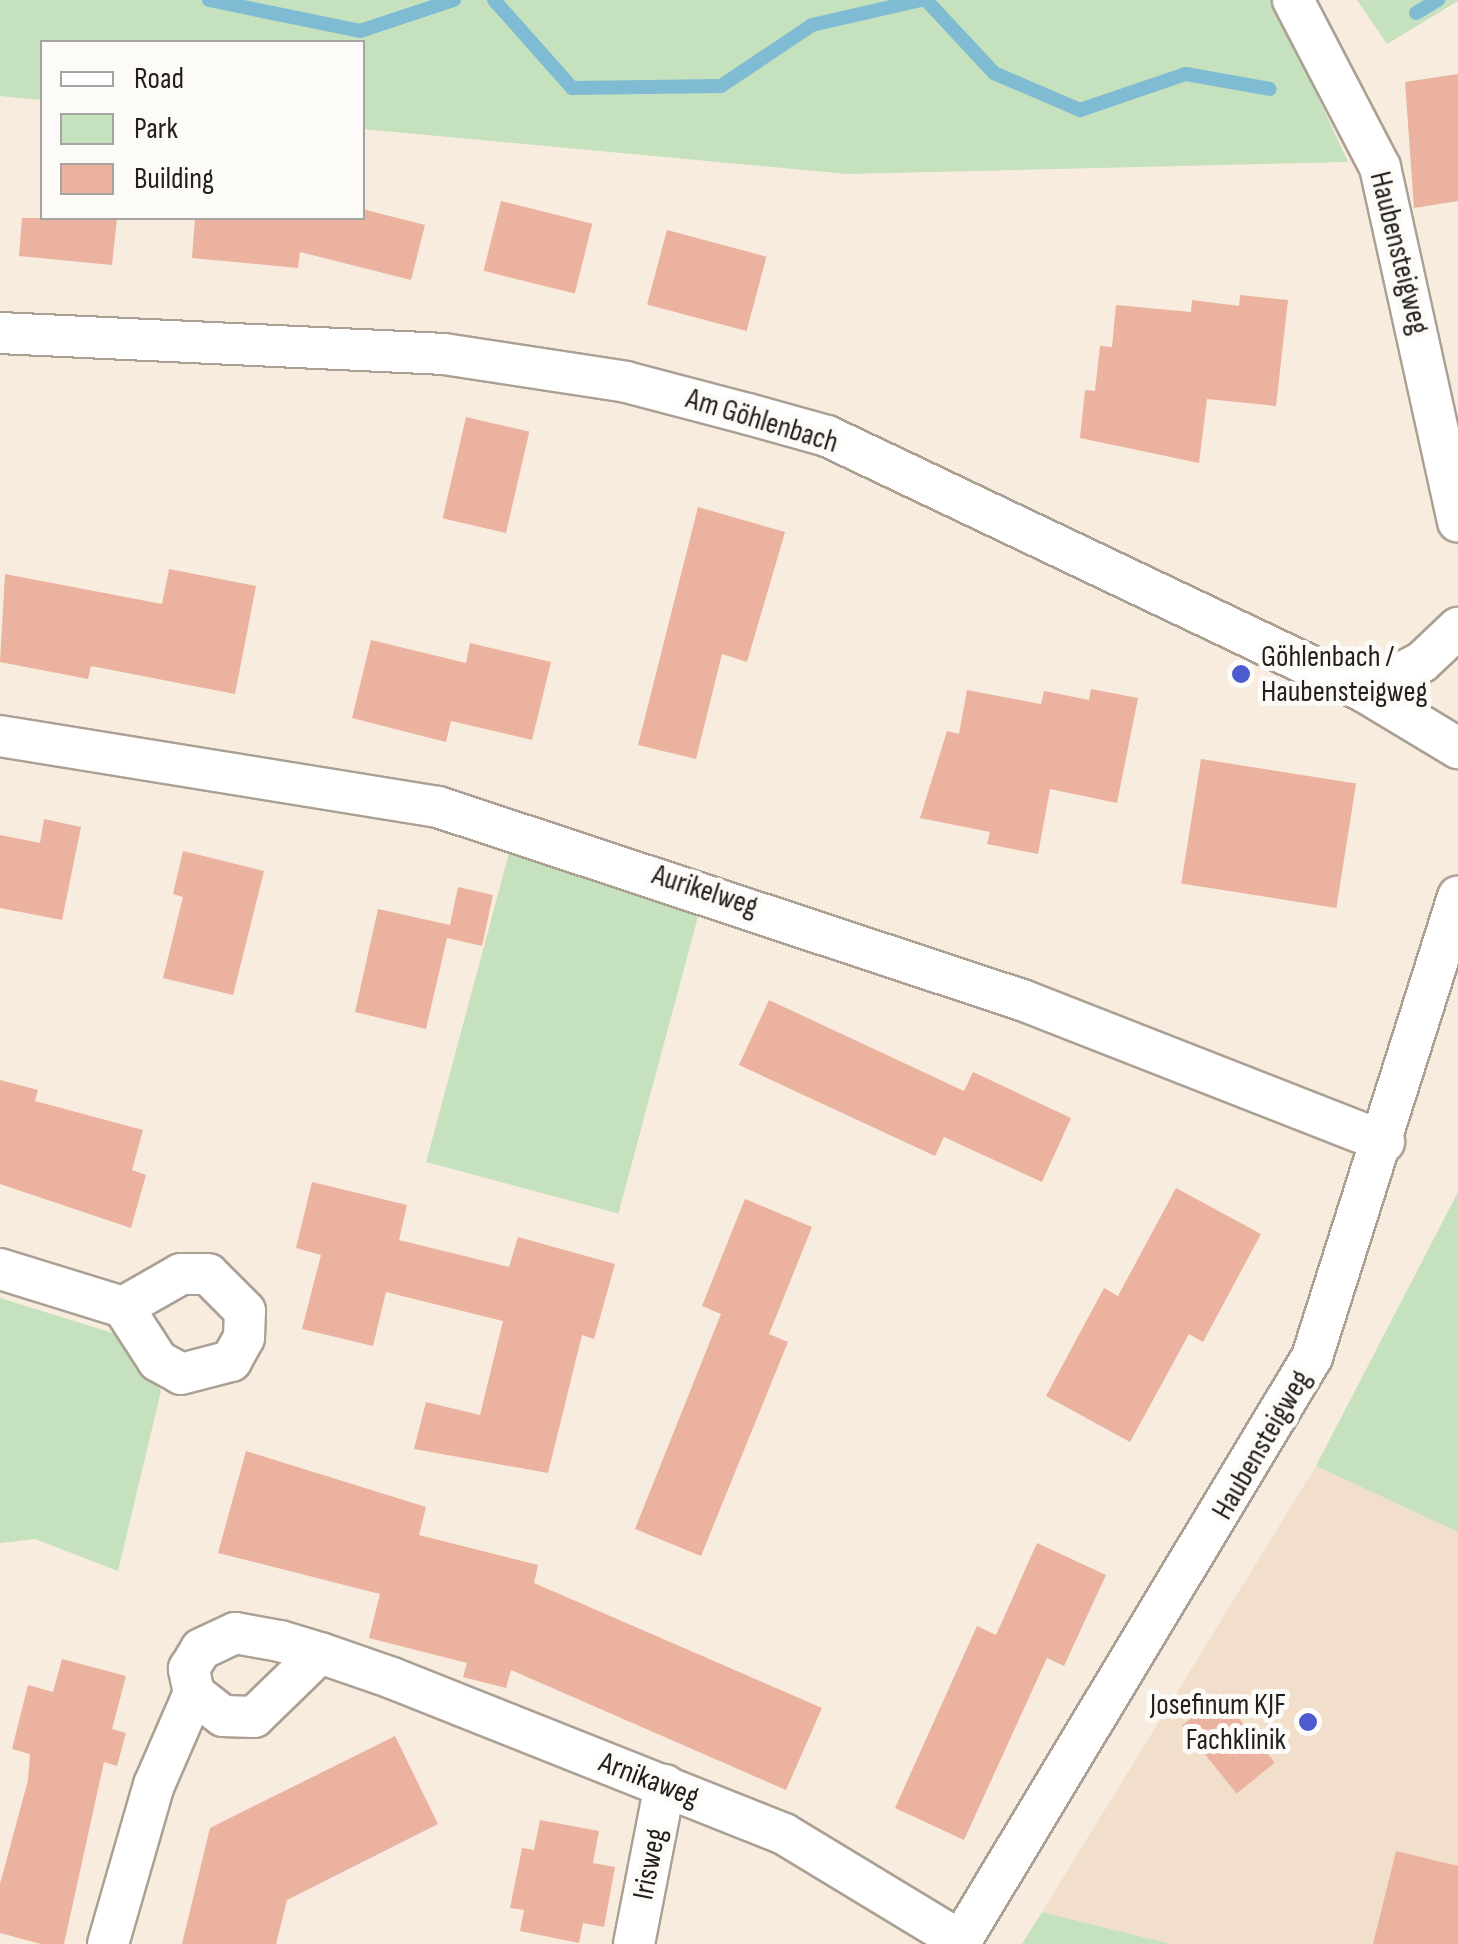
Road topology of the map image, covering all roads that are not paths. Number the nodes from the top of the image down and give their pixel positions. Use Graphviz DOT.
graph roads {
  1 [pos="1293,0"];
  2 [pos="0,333"];
  3 [pos="1458,522"];
  4 [pos="1458,628"];
  5 [pos="1365,692"];
  6 [pos="0,736"];
  7 [pos="1458,748"];
  8 [pos="1458,897"];
  9 [pos="1384,1142"];
  10 [pos="0,1269"];
  11 [pos="122,1307"];
  12 [pos="320,1653"];
  13 [pos="194,1693"];
  14 [pos="664,1785"];
  15 [pos="960,1942"];
  16 [pos="108,1944"];
  17 [pos="634,1944"];
  1 -- 3 [label="street, Haubensteigweg"];
  2 -- 5 [label="street, Am Göhlenbach"];
  4 -- 5 [label="street"];
  5 -- 7 [label="street, Am Göhlenbach"];
  6 -- 9 [label="street, Aurikelweg"];
  8 -- 9 [label="street, Haubensteigweg"];
  9 -- 15 [label="street, Haubensteigweg"];
  10 -- 11 [label="street"];
  12 -- 13 [label="street"];
  12 -- 13 [label="street, Arnikaweg"];
  12 -- 14 [label="street, Arnikaweg"];
  13 -- 16 [label="street, Arnikaweg"];
  14 -- 15 [label="street, Arnikaweg"];
  14 -- 17 [label="street, Irisweg"];
}
